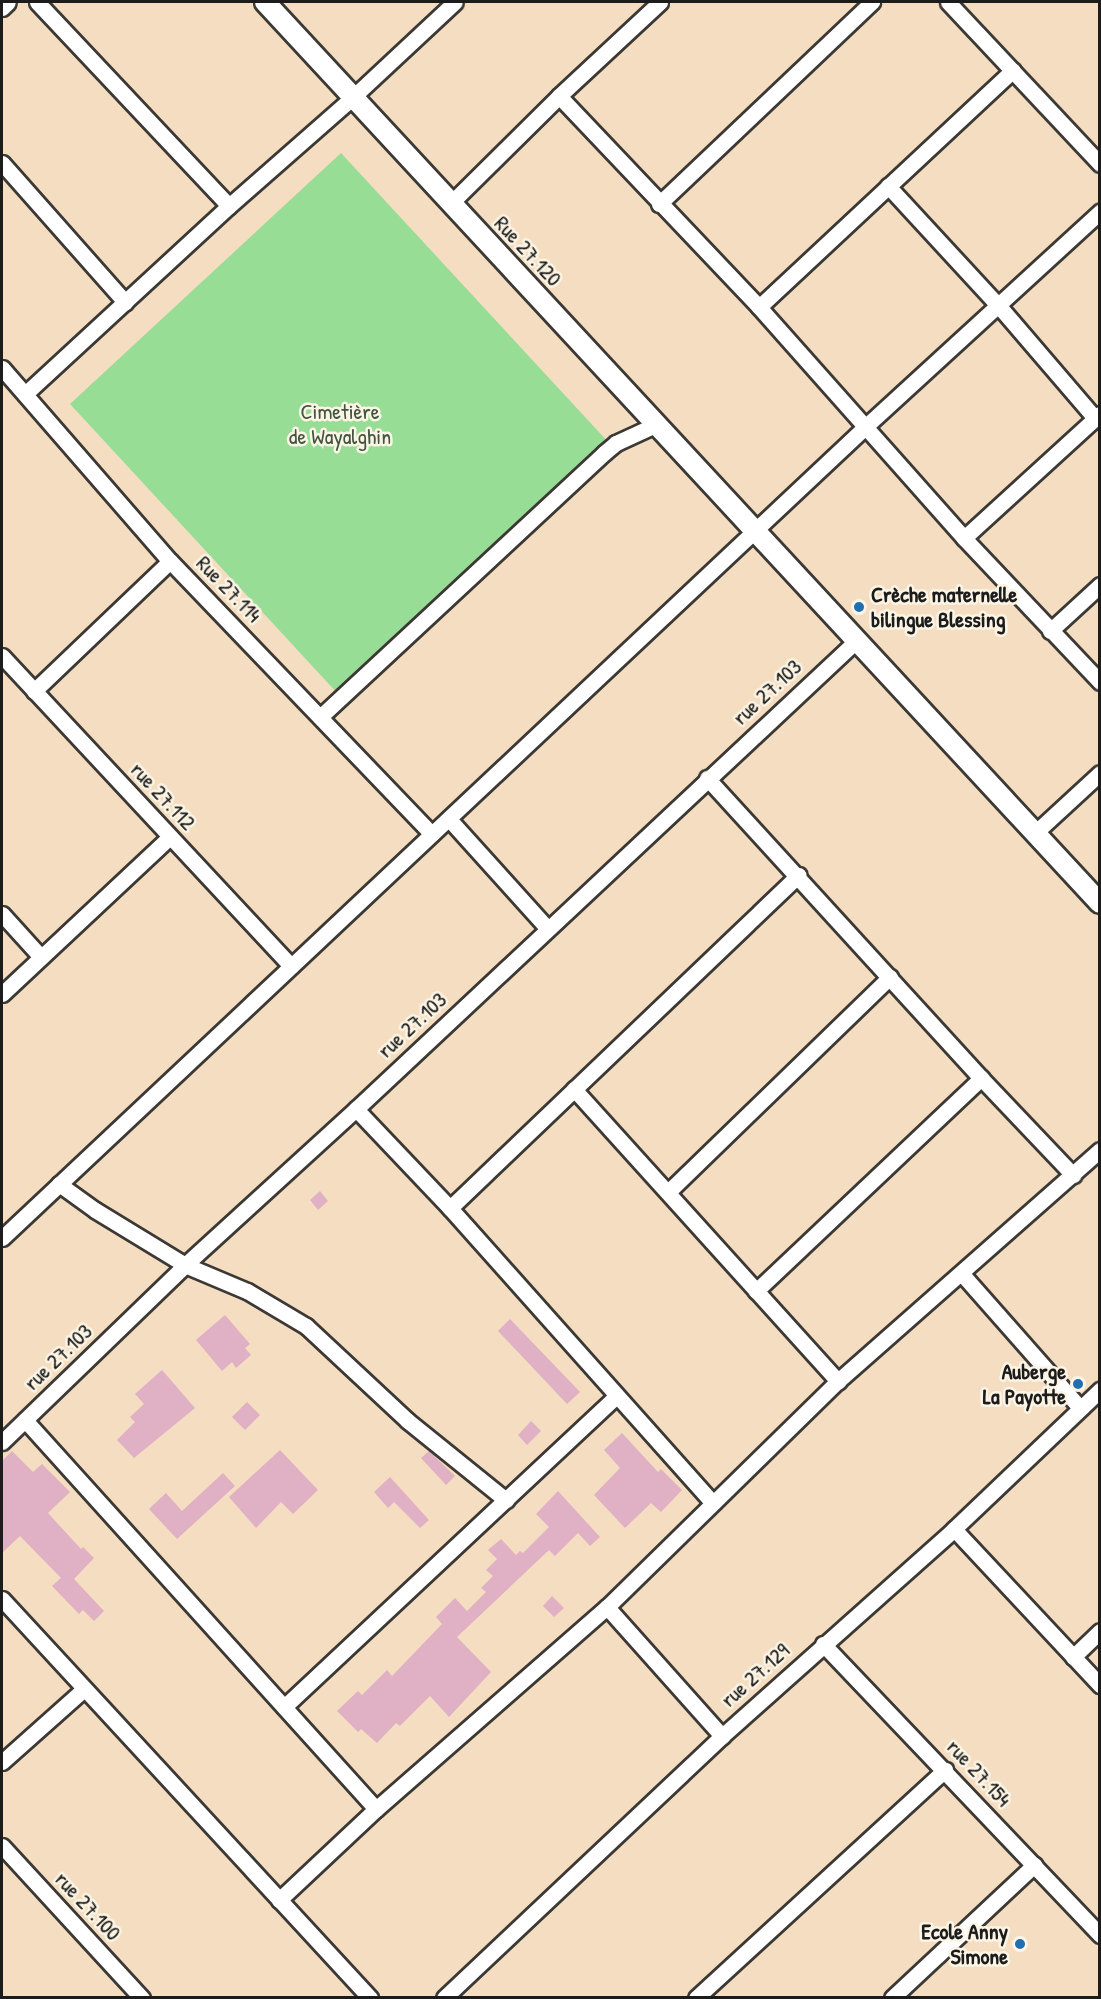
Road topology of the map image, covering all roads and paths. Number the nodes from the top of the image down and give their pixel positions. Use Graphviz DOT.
graph roads {
  1 [pos="8,2"];
  2 [pos="37,2"];
  3 [pos="265,2"];
  4 [pos="455,2"];
  5 [pos="660,2"];
  6 [pos="873,2"];
  7 [pos="948,2"];
  8 [pos="2,8"];
  9 [pos="1013,70"];
  10 [pos="559,96"];
  11 [pos="353,97"];
  12 [pos="2,163"];
  13 [pos="1100,164"];
  14 [pos="888,186"];
  15 [pos="451,203"];
  16 [pos="659,204"];
  17 [pos="229,206"];
  18 [pos="1100,212"];
  19 [pos="125,302"];
  20 [pos="998,305"];
  21 [pos="759,307"];
  22 [pos="2,368"];
  23 [pos="25,394"];
  24 [pos="1097,416"];
  25 [pos="655,425"];
  26 [pos="865,427"];
  27 [pos="755,533"];
  28 [pos="964,538"];
  29 [pos="170,561"];
  30 [pos="1100,585"];
  31 [pos="1050,631"];
  32 [pos="856,641"];
  33 [pos="2,656"];
  34 [pos="1100,682"];
  35 [pos="34,691"];
  36 [pos="320,717"];
  37 [pos="1100,773"];
  38 [pos="707,778"];
  39 [pos="449,819"];
  40 [pos="432,834"];
  41 [pos="1035,834"];
  42 [pos="170,837"];
  43 [pos="798,875"];
  44 [pos="1100,903"];
  45 [pos="2,914"];
  46 [pos="548,928"];
  47 [pos="41,957"];
  48 [pos="291,966"];
  49 [pos="890,977"];
  50 [pos="2,994"];
  51 [pos="981,1078"];
  52 [pos="574,1089"];
  53 [pos="356,1108"];
  54 [pos="1100,1150"];
  55 [pos="1073,1175"];
  56 [pos="59,1184"];
  57 [pos="668,1192"];
  58 [pos="450,1208"];
  59 [pos="2,1238"];
  60 [pos="185,1265"];
  61 [pos="962,1274"];
  62 [pos="756,1291"];
  63 [pos="838,1381"];
  64 [pos="1100,1390"];
  65 [pos="616,1396"];
  66 [pos="1080,1408"];
  67 [pos="25,1420"];
  68 [pos="2,1442"];
  69 [pos="506,1500"];
  70 [pos="713,1503"];
  71 [pos="954,1529"];
  72 [pos="2,1599"];
  73 [pos="607,1607"];
  74 [pos="1100,1631"];
  75 [pos="823,1644"];
  76 [pos="1073,1657"];
  77 [pos="1100,1685"];
  78 [pos="84,1689"];
  79 [pos="284,1707"];
  80 [pos="722,1736"];
  81 [pos="2,1762"];
  82 [pos="945,1770"];
  83 [pos="376,1809"];
  84 [pos="2,1845"];
  85 [pos="1034,1865"];
  86 [pos="279,1900"];
  87 [pos="1100,1935"];
  88 [pos="142,1998"];
  89 [pos="370,1998"];
  90 [pos="444,1998"];
  91 [pos="696,1998"];
  92 [pos="892,1998"];
  1 -- 8 [label="street"];
  2 -- 17 [label="street"];
  3 -- 11 [label="street, Rue 27.120"];
  4 -- 11 [label="street"];
  5 -- 10 [label="street"];
  6 -- 16 [label="street"];
  7 -- 9 [label="street"];
  9 -- 13 [label="street"];
  9 -- 14 [label="street"];
  10 -- 15 [label="street"];
  10 -- 16 [label="street"];
  11 -- 15 [label="street, Rue 27.120"];
  11 -- 17 [label="street"];
  12 -- 19 [label="street"];
  14 -- 20 [label="street"];
  14 -- 21 [label="street"];
  15 -- 25 [label="street, Rue 27.120"];
  16 -- 21 [label="street"];
  17 -- 19 [label="street"];
  18 -- 20 [label="street"];
  19 -- 23 [label="street"];
  20 -- 24 [label="street"];
  20 -- 26 [label="street"];
  21 -- 26 [label="street"];
  22 -- 23 [label="street, Rue 27.114"];
  23 -- 29 [label="street, Rue 27.114"];
  24 -- 28 [label="street"];
  25 -- 27 [label="street, Rue 27.120"];
  25 -- 36 [label="street"];
  26 -- 27 [label="street"];
  26 -- 28 [label="street"];
  27 -- 32 [label="street, Rue 27.120"];
  27 -- 39 [label="street"];
  28 -- 31 [label="street"];
  29 -- 35 [label="street"];
  29 -- 36 [label="street, Rue 27.114"];
  30 -- 31 [label="street"];
  31 -- 34 [label="street"];
  32 -- 38 [label="street, rue 27.103"];
  32 -- 41 [label="street, Rue 27.120"];
  33 -- 35 [label="street, rue 27.112"];
  35 -- 42 [label="street, rue 27.112"];
  36 -- 40 [label="street, Rue 27.114"];
  37 -- 41 [label="street"];
  38 -- 43 [label="street"];
  38 -- 46 [label="street, rue 27.103"];
  39 -- 40 [label="street"];
  39 -- 46 [label="street"];
  40 -- 48 [label="street"];
  41 -- 44 [label="street, Rue 27.120"];
  42 -- 47 [label="street"];
  42 -- 48 [label="street, rue 27.112"];
  43 -- 49 [label="street"];
  43 -- 52 [label="street"];
  45 -- 47 [label="street"];
  46 -- 53 [label="street, rue 27.103"];
  47 -- 50 [label="street"];
  48 -- 56 [label="street"];
  49 -- 51 [label="street"];
  49 -- 57 [label="street"];
  51 -- 55 [label="street"];
  51 -- 62 [label="street"];
  52 -- 57 [label="street"];
  52 -- 58 [label="street"];
  53 -- 58 [label="street"];
  53 -- 60 [label="street, rue 27.103"];
  54 -- 55 [label="street"];
  55 -- 61 [label="street"];
  56 -- 59 [label="street"];
  56 -- 60 [label="street"];
  57 -- 62 [label="street"];
  58 -- 65 [label="street"];
  60 -- 67 [label="street, rue 27.103"];
  60 -- 69 [label="street"];
  61 -- 63 [label="street"];
  61 -- 66 [label="street"];
  62 -- 63 [label="street"];
  63 -- 70 [label="street"];
  64 -- 66 [label="street, rue 27.129"];
  65 -- 69 [label="street"];
  65 -- 70 [label="street"];
  66 -- 71 [label="street, rue 27.129"];
  67 -- 68 [label="street, rue 27.103"];
  67 -- 79 [label="street"];
  69 -- 79 [label="street"];
  70 -- 73 [label="street"];
  71 -- 75 [label="street, rue 27.129"];
  71 -- 76 [label="street"];
  72 -- 78 [label="street"];
  73 -- 80 [label="street"];
  73 -- 83 [label="street"];
  74 -- 76 [label="street"];
  75 -- 80 [label="street, rue 27.129"];
  75 -- 82 [label="street, rue 27.154"];
  76 -- 77 [label="street"];
  78 -- 81 [label="street"];
  78 -- 86 [label="street"];
  79 -- 83 [label="street"];
  80 -- 90 [label="street, rue 27.129"];
  82 -- 85 [label="street, rue 27.154"];
  82 -- 91 [label="street"];
  83 -- 86 [label="street"];
  84 -- 88 [label="street, rue 27.100"];
  85 -- 87 [label="street, rue 27.154"];
  85 -- 92 [label="street"];
  86 -- 89 [label="street"];
}
